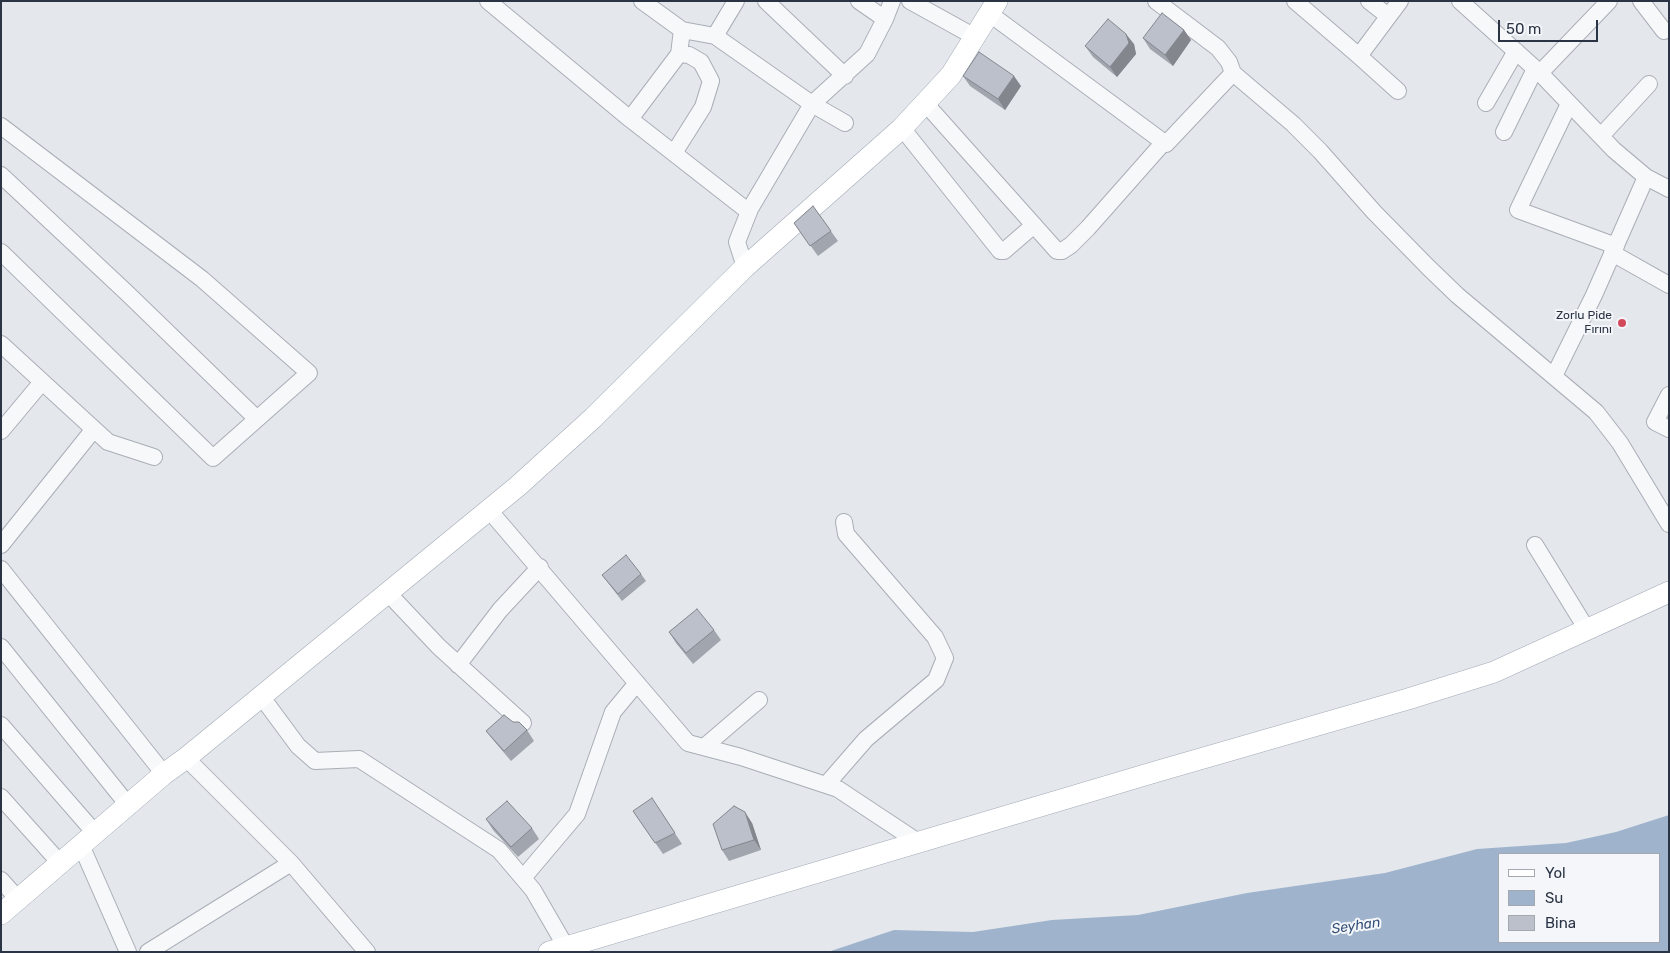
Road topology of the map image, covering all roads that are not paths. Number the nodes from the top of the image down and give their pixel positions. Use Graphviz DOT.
graph roads {
  1 [pos="488,1"];
  2 [pos="642,1"];
  3 [pos="736,1"];
  4 [pos="766,1"];
  5 [pos="859,1"];
  6 [pos="892,1"];
  7 [pos="910,1"];
  8 [pos="1156,1"];
  9 [pos="1295,1"];
  10 [pos="1369,1"];
  11 [pos="1400,1"];
  12 [pos="1460,1"];
  13 [pos="1608,1"];
  14 [pos="1641,1"];
  15 [pos="993,8"];
  16 [pos="1388,16"];
  17 [pos="885,19"];
  18 [pos="682,30"];
  19 [pos="1664,31"];
  20 [pos="715,36"];
  21 [pos="974,37"];
  22 [pos="1516,52"];
  23 [pos="679,54"];
  24 [pos="1359,56"];
  25 [pos="1538,71"];
  26 [pos="1233,72"];
  27 [pos="845,76"];
  28 [pos="1649,84"];
  29 [pos="1398,91"];
  30 [pos="925,103"];
  31 [pos="812,104"];
  32 [pos="1486,104"];
  33 [pos="1570,104"];
  34 [pos="630,119"];
  35 [pos="846,123"];
  36 [pos="1,126"];
  37 [pos="902,128"];
  38 [pos="1504,132"];
  39 [pos="1601,136"];
  40 [pos="1164,142"];
  41 [pos="674,153"];
  42 [pos="1,175"];
  43 [pos="1646,177"];
  44 [pos="1669,190"];
  45 [pos="749,212"];
  46 [pos="1034,224"];
  47 [pos="1614,250"];
  48 [pos="1,252"];
  49 [pos="744,268"];
  50 [pos="1669,285"];
  51 [pos="1,344"];
  52 [pos="1554,376"];
  53 [pos="42,382"];
  54 [pos="1669,395"];
  55 [pos="257,419"];
  56 [pos="94,429"];
  57 [pos="1669,429"];
  58 [pos="1,431"];
  59 [pos="154,457"];
  60 [pos="489,510"];
  61 [pos="844,522"];
  62 [pos="1669,524"];
  63 [pos="1,545"];
  64 [pos="1535,545"];
  65 [pos="540,567"];
  66 [pos="1,569"];
  67 [pos="387,592"];
  68 [pos="1669,592"];
  69 [pos="1586,628"];
  70 [pos="1,647"];
  71 [pos="458,665"];
  72 [pos="637,683"];
  73 [pos="261,696"];
  74 [pos="759,700"];
  75 [pos="523,724"];
  76 [pos="1,725"];
  77 [pos="704,747"];
  78 [pos="186,758"];
  79 [pos="164,774"];
  80 [pos="826,785"];
  81 [pos="1,797"];
  82 [pos="128,805"];
  83 [pos="88,839"];
  84 [pos="918,842"];
  85 [pos="60,863"];
  86 [pos="290,863"];
  87 [pos="523,878"];
  88 [pos="1,880"];
  89 [pos="18,899"];
  90 [pos="1,914"];
  91 [pos="557,949"];
  92 [pos="128,952"];
  93 [pos="148,952"];
  94 [pos="366,952"];
  1 -- 34 [label="street"];
  2 -- 18 [label="street"];
  3 -- 20 [label="street"];
  4 -- 27 [label="street"];
  5 -- 17 [label="street"];
  6 -- 17 [label="street"];
  7 -- 21 [label="street"];
  8 -- 26 [label="street"];
  9 -- 24 [label="street"];
  10 -- 16 [label="street"];
  11 -- 16 [label="street"];
  12 -- 22 [label="street"];
  13 -- 25 [label="street"];
  14 -- 19 [label="street"];
  15 -- 21 [label="main road"];
  15 -- 40 [label="street"];
  16 -- 24 [label="street"];
  17 -- 27 [label="street"];
  18 -- 20 [label="street"];
  18 -- 23 [label="street"];
  20 -- 31 [label="street"];
  21 -- 30 [label="main road"];
  22 -- 25 [label="street"];
  22 -- 32 [label="street"];
  23 -- 34 [label="street"];
  23 -- 41 [label="street"];
  24 -- 29 [label="street"];
  25 -- 33 [label="street"];
  25 -- 38 [label="street"];
  26 -- 40 [label="street"];
  26 -- 52 [label="street"];
  27 -- 31 [label="street"];
  28 -- 39 [label="street"];
  30 -- 37 [label="main road"];
  30 -- 46 [label="street"];
  31 -- 35 [label="street"];
  31 -- 45 [label="street"];
  33 -- 39 [label="street"];
  33 -- 47 [label="street"];
  34 -- 41 [label="street"];
  36 -- 55 [label="street"];
  37 -- 46 [label="street"];
  37 -- 49 [label="main road"];
  39 -- 43 [label="street"];
  40 -- 46 [label="street"];
  41 -- 45 [label="street"];
  42 -- 55 [label="street"];
  43 -- 44 [label="street"];
  43 -- 47 [label="street"];
  45 -- 49 [label="street"];
  47 -- 50 [label="street"];
  47 -- 52 [label="street"];
  48 -- 55 [label="street"];
  49 -- 60 [label="main road"];
  51 -- 53 [label="street"];
  52 -- 62 [label="street"];
  53 -- 56 [label="street"];
  53 -- 58 [label="street"];
  54 -- 57 [label="street"];
  56 -- 59 [label="street"];
  56 -- 63 [label="street"];
  60 -- 65 [label="street"];
  60 -- 67 [label="main road"];
  61 -- 80 [label="street"];
  64 -- 69 [label="street"];
  65 -- 71 [label="street"];
  65 -- 72 [label="street"];
  66 -- 79 [label="street"];
  67 -- 71 [label="street"];
  67 -- 73 [label="main road"];
  68 -- 69 [label="main road"];
  69 -- 84 [label="main road"];
  70 -- 82 [label="street"];
  71 -- 75 [label="street"];
  72 -- 77 [label="street"];
  72 -- 87 [label="street"];
  73 -- 78 [label="main road"];
  73 -- 87 [label="street"];
  74 -- 77 [label="street"];
  76 -- 83 [label="street"];
  77 -- 80 [label="street"];
  78 -- 79 [label="main road"];
  78 -- 86 [label="street"];
  79 -- 82 [label="main road"];
  80 -- 84 [label="street"];
  81 -- 85 [label="street"];
  82 -- 83 [label="main road"];
  83 -- 85 [label="main road"];
  83 -- 92 [label="street"];
  84 -- 91 [label="main road"];
  85 -- 89 [label="main road"];
  86 -- 93 [label="street"];
  86 -- 94 [label="street"];
  87 -- 91 [label="street"];
  88 -- 89 [label="street"];
  89 -- 90 [label="main road"];
}
